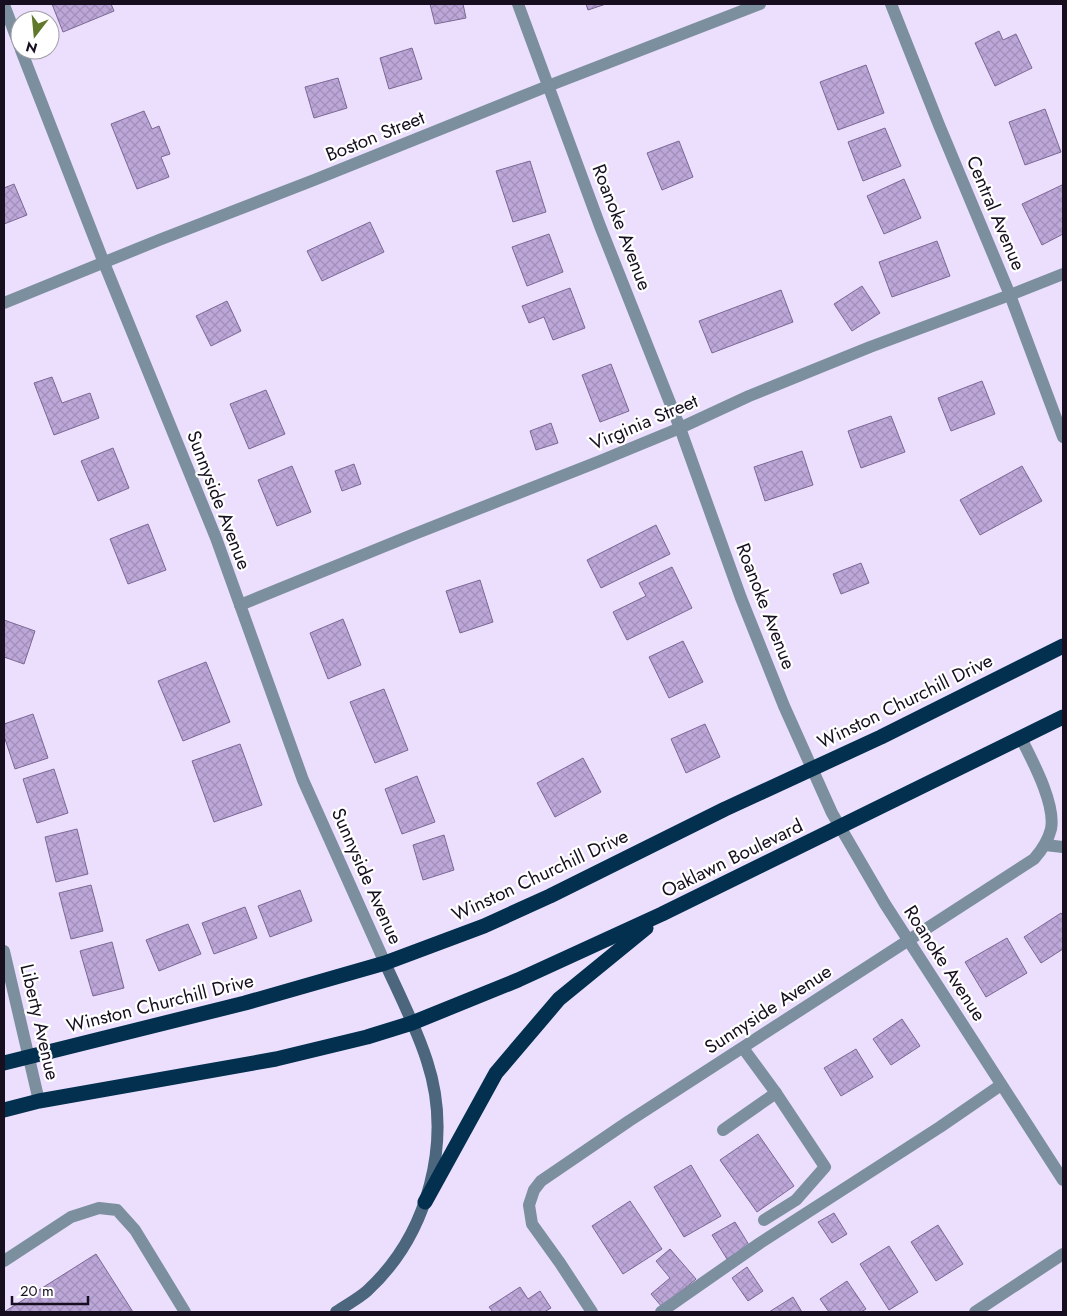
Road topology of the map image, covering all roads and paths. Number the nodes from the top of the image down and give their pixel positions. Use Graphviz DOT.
graph roads {
  1 [pos="518,4"];
  2 [pos="760,4"];
  3 [pos="891,4"];
  4 [pos="4,5"];
  5 [pos="10,20"];
  6 [pos="26,60"];
  7 [pos="548,86"];
  8 [pos="104,263"];
  9 [pos="1063,274"];
  10 [pos="1010,295"];
  11 [pos="4,303"];
  12 [pos="680,428"];
  13 [pos="1063,437"];
  14 [pos="240,605"];
  15 [pos="1063,646"];
  16 [pos="1063,717"];
  17 [pos="1021,738"];
  18 [pos="813,768"];
  19 [pos="840,827"];
  20 [pos="1045,845"];
  21 [pos="1063,847"];
  22 [pos="662,914"];
  23 [pos="908,941"];
  24 [pos="4,951"];
  25 [pos="385,963"];
  26 [pos="412,1023"];
  27 [pos="743,1048"];
  28 [pos="29,1057"];
  29 [pos="4,1063"];
  30 [pos="1001,1085"];
  31 [pos="776,1093"];
  32 [pos="39,1101"];
  33 [pos="4,1110"];
  34 [pos="723,1130"];
  35 [pos="1063,1180"];
  36 [pos="425,1202"];
  37 [pos="764,1220"];
  38 [pos="1063,1254"];
  39 [pos="4,1261"];
  40 [pos="185,1312"];
  41 [pos="336,1312"];
  42 [pos="592,1312"];
  43 [pos="661,1312"];
  44 [pos="974,1312"];
  1 -- 7 [label="street, Roanoke Avenue"];
  2 -- 7 [label="street, Boston Street"];
  3 -- 10 [label="street, Central Avenue"];
  4 -- 5 [label="street, Sunnyside Avenue"];
  6 -- 8 [label="street, Sunnyside Avenue"];
  7 -- 8 [label="street, Boston Street"];
  7 -- 12 [label="street, Roanoke Avenue"];
  8 -- 11 [label="street, Boston Street"];
  8 -- 14 [label="street, Sunnyside Avenue"];
  9 -- 10 [label="street, Virginia Street"];
  10 -- 12 [label="street, Virginia Street"];
  10 -- 13 [label="street, Central Avenue"];
  12 -- 14 [label="street, Virginia Street"];
  12 -- 18 [label="street, Roanoke Avenue"];
  14 -- 25 [label="street, Sunnyside Avenue"];
  15 -- 18 [label="highway, Winston Churchill Drive"];
  16 -- 17 [label="highway, Oaklawn Boulevard"];
  17 -- 19 [label="highway, Oaklawn Boulevard"];
  17 -- 20 [label="street, Sunnyside Avenue"];
  18 -- 19 [label="street, Roanoke Avenue"];
  18 -- 25 [label="highway, Winston Churchill Drive"];
  19 -- 22 [label="highway, Oaklawn Boulevard"];
  19 -- 23 [label="street, Roanoke Avenue"];
  20 -- 21 [label="street"];
  20 -- 23 [label="street, Sunnyside Avenue"];
  22 -- 26 [label="highway, Oaklawn Boulevard"];
  22 -- 36 [label="highway"];
  23 -- 27 [label="street, Sunnyside Avenue"];
  23 -- 30 [label="street, Roanoke Avenue"];
  24 -- 28 [label="street, Liberty Avenue"];
  25 -- 26 [label="street"];
  25 -- 28 [label="highway, Winston Churchill Drive"];
  26 -- 32 [label="highway"];
  26 -- 36 [label="street"];
  27 -- 31 [label="street"];
  27 -- 42 [label="street, Sunnyside Avenue"];
  28 -- 29 [label="highway, Winston Churchill Drive"];
  28 -- 32 [label="street, Liberty Avenue"];
  30 -- 35 [label="street, Roanoke Avenue"];
  30 -- 43 [label="street"];
  31 -- 34 [label="street"];
  31 -- 37 [label="street"];
  32 -- 33 [label="highway"];
  36 -- 41 [label="street"];
  38 -- 44 [label="street"];
  39 -- 40 [label="street"];
}
